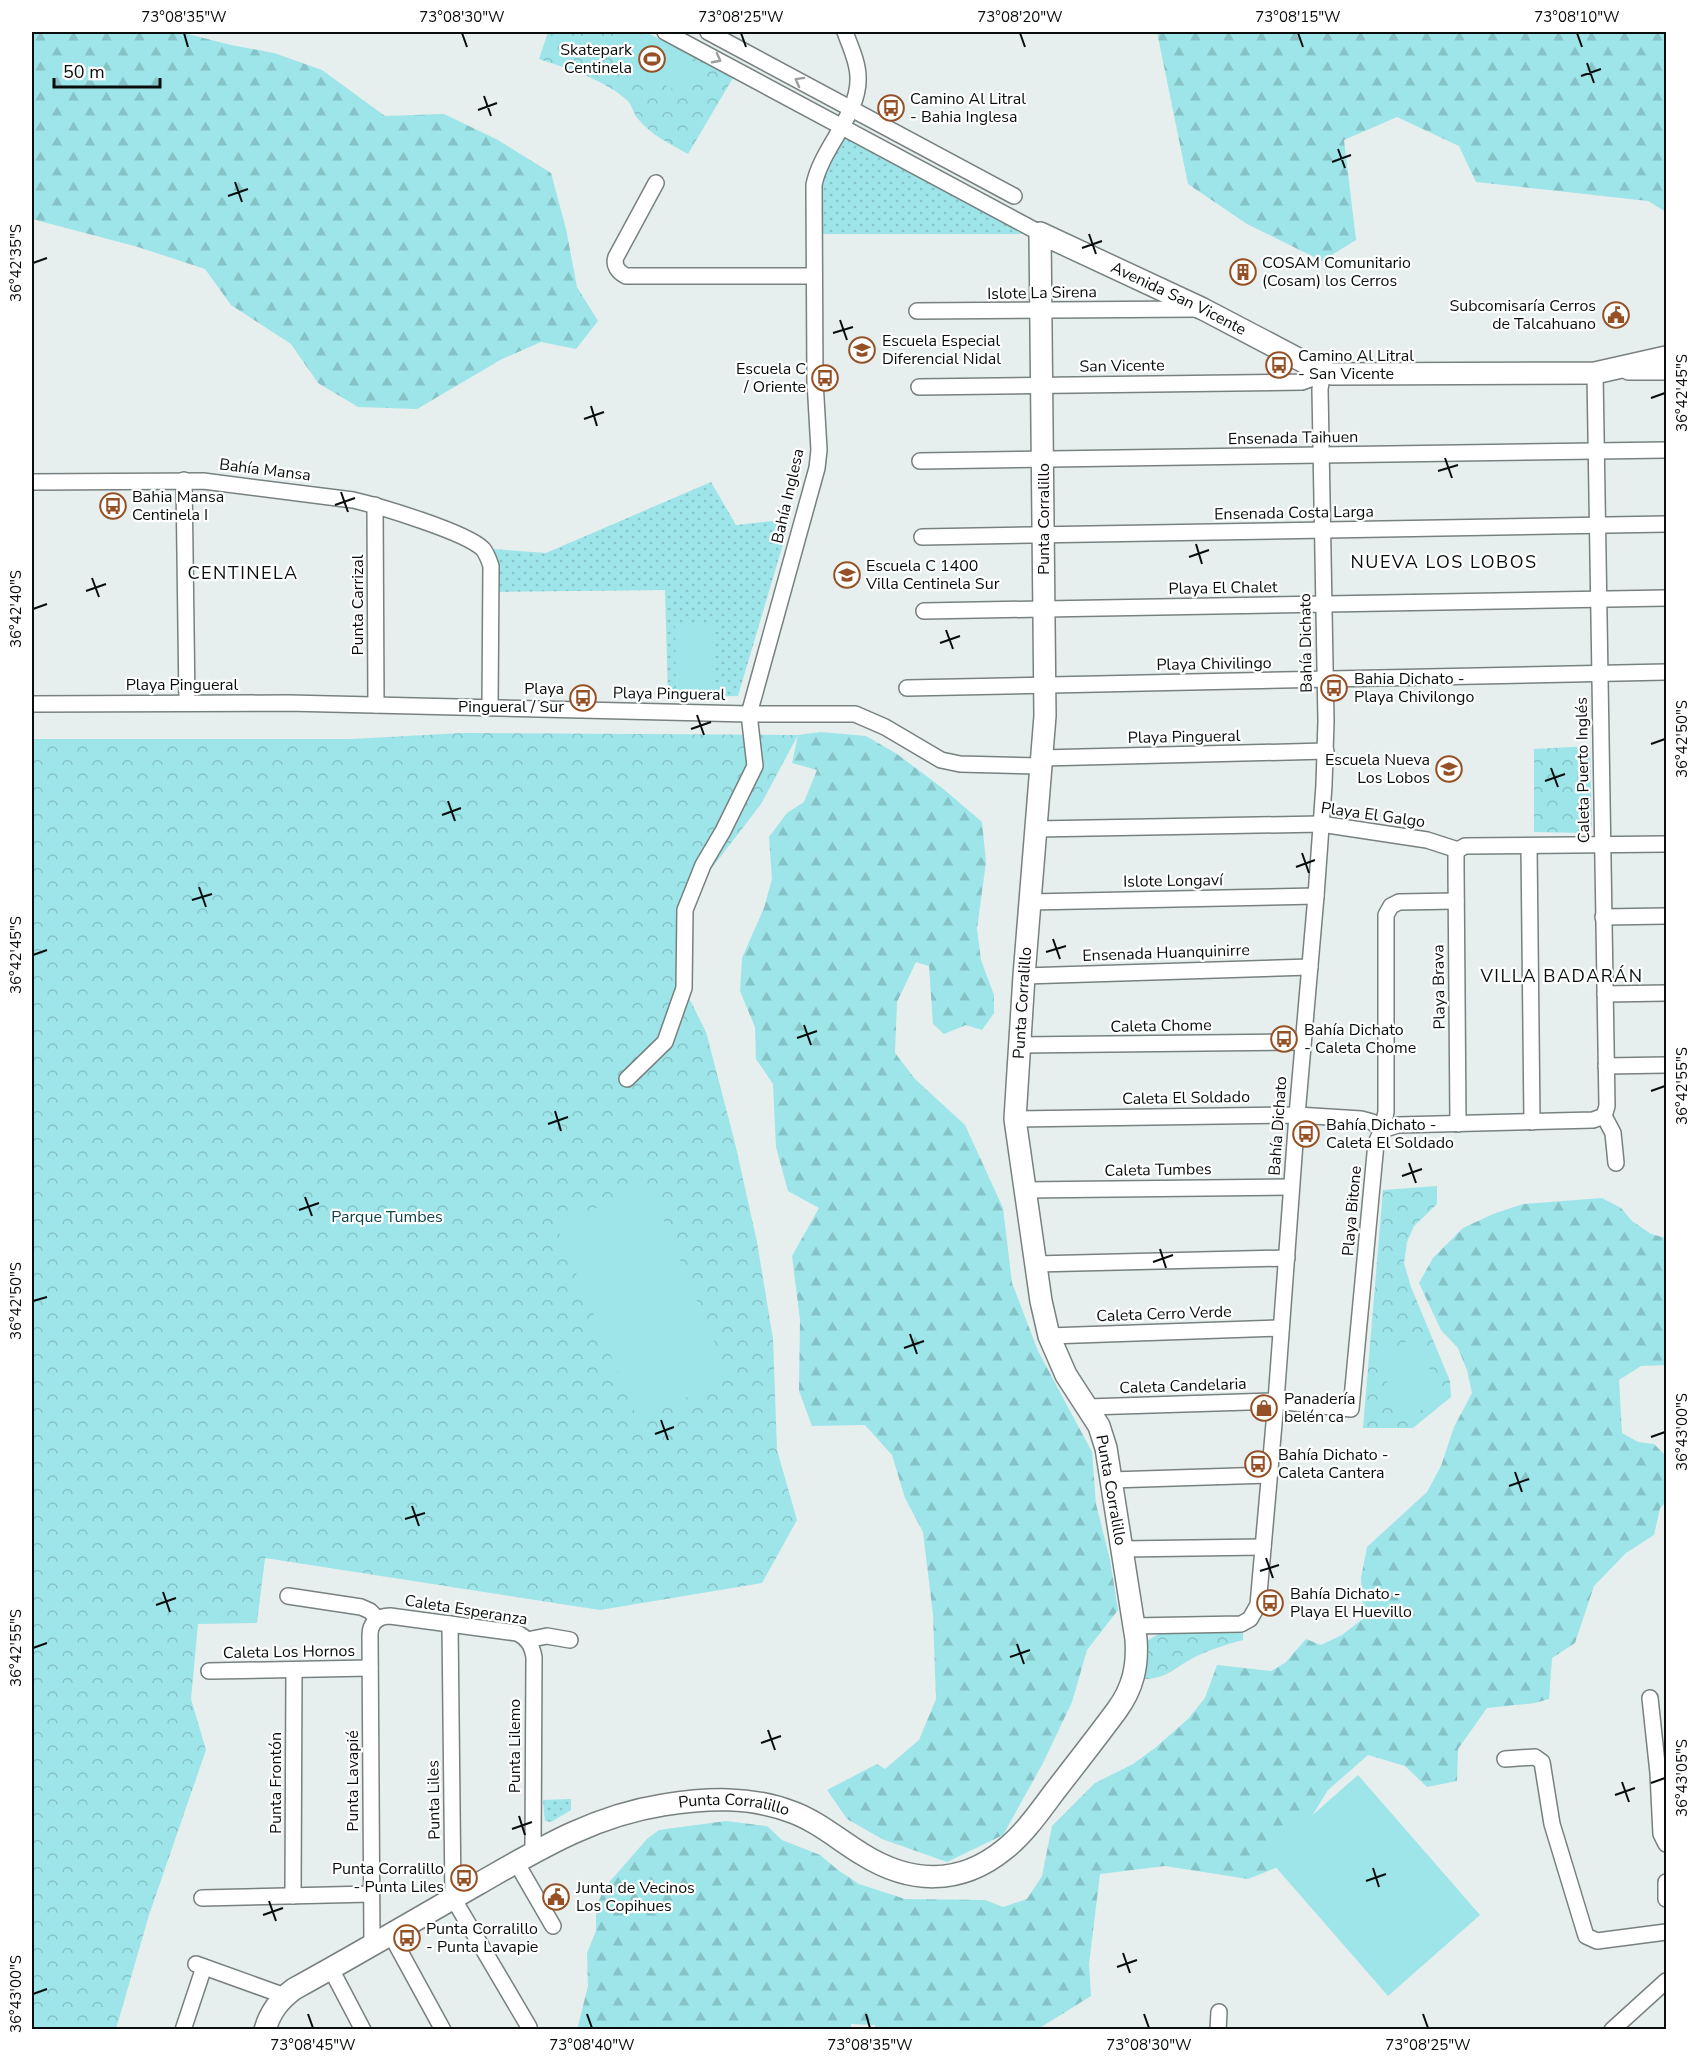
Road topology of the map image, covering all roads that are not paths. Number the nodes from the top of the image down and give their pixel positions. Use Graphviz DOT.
graph roads {
  1 [pos="665,32"];
  2 [pos="708,32"];
  3 [pos="845,32"];
  4 [pos="850,109"];
  5 [pos="841,126"];
  6 [pos="656,183"];
  7 [pos="1014,196"];
  8 [pos="1041,233"];
  9 [pos="814,276"];
  10 [pos="1203,309"];
  11 [pos="917,311"];
  12 [pos="1042,311"];
  13 [pos="1666,357"];
  14 [pos="1323,372"];
  15 [pos="1666,372"];
  16 [pos="1595,373"];
  17 [pos="1043,385"];
  18 [pos="919,387"];
  19 [pos="1666,450"];
  20 [pos="1596,451"];
  21 [pos="1321,455"];
  22 [pos="1044,459"];
  23 [pos="920,461"];
  24 [pos="184,480"];
  25 [pos="32,482"];
  26 [pos="375,505"];
  27 [pos="1666,524"];
  28 [pos="1597,526"];
  29 [pos="1322,530"];
  30 [pos="1044,535"];
  31 [pos="922,537"];
  32 [pos="1666,598"];
  33 [pos="1598,599"];
  34 [pos="1324,604"];
  35 [pos="1045,609"];
  36 [pos="924,611"];
  37 [pos="1666,672"];
  38 [pos="1599,674"];
  39 [pos="1325,680"];
  40 [pos="1045,685"];
  41 [pos="907,688"];
  42 [pos="187,703"];
  43 [pos="32,704"];
  44 [pos="376,705"];
  45 [pos="490,707"];
  46 [pos="749,714"];
  47 [pos="1326,751"];
  48 [pos="1042,762"];
  49 [pos="1321,824"];
  50 [pos="1036,829"];
  51 [pos="1666,844"];
  52 [pos="1602,845"];
  53 [pos="1529,846"];
  54 [pos="1458,850"];
  55 [pos="1316,896"];
  56 [pos="1456,901"];
  57 [pos="1030,902"];
  58 [pos="1666,916"];
  59 [pos="1603,917"];
  60 [pos="1310,966"];
  61 [pos="1024,976"];
  62 [pos="1605,993"];
  63 [pos="1666,993"];
  64 [pos="1303,1042"];
  65 [pos="1019,1046"];
  66 [pos="1666,1065"];
  67 [pos="1606,1066"];
  68 [pos="627,1079"];
  69 [pos="1297,1115"];
  70 [pos="1604,1116"];
  71 [pos="1015,1119"];
  72 [pos="1532,1122"];
  73 [pos="1458,1124"];
  74 [pos="1382,1130"];
  75 [pos="1616,1163"];
  76 [pos="1291,1187"];
  77 [pos="1024,1190"];
  78 [pos="1287,1258"];
  79 [pos="1035,1264"];
  80 [pos="1281,1328"];
  81 [pos="1049,1336"];
  82 [pos="1276,1401"];
  83 [pos="1088,1407"];
  84 [pos="1351,1409"];
  85 [pos="1269,1475"];
  86 [pos="1111,1480"];
  87 [pos="1263,1547"];
  88 [pos="1122,1550"];
  89 [pos="288,1596"];
  90 [pos="378,1619"];
  91 [pos="450,1624"];
  92 [pos="1134,1626"];
  93 [pos="527,1640"];
  94 [pos="570,1640"];
  95 [pos="370,1668"];
  96 [pos="294,1670"];
  97 [pos="208,1671"];
  98 [pos="1650,1698"];
  99 [pos="1505,1759"];
  100 [pos="1662,1772"];
  101 [pos="1666,1844"];
  102 [pos="524,1858"];
  103 [pos="1666,1882"];
  104 [pos="371,1894"];
  105 [pos="293,1896"];
  106 [pos="202,1898"];
  107 [pos="453,1898"];
  108 [pos="1666,1899"];
  109 [pos="553,1926"];
  110 [pos="1666,1932"];
  111 [pos="391,1935"];
  112 [pos="372,1945"];
  113 [pos="331,1969"];
  114 [pos="1666,1981"];
  115 [pos="285,1996"];
  116 [pos="1219,2012"];
  117 [pos="529,2027"];
  118 [pos="183,2030"];
  119 [pos="265,2030"];
  120 [pos="363,2030"];
  121 [pos="443,2030"];
  122 [pos="1218,2030"];
  123 [pos="1612,2030"];
  1 -- 5 [label="street, Avenida San Vicente, one-way"];
  4 -- 2 [label="street, one-way"];
  3 -- 4 [label="street, Bahía Inglesa"];
  4 -- 5 [label="street, Bahía Inglesa"];
  4 -- 7 [label="street"];
  5 -- 8 [label="street, Avenida San Vicente"];
  5 -- 9 [label="street, Bahía Inglesa"];
  6 -- 9 [label="street"];
  8 -- 10 [label="street, Avenida San Vicente"];
  8 -- 12 [label="street, Punta Corralillo"];
  9 -- 46 [label="street, Bahía Inglesa"];
  10 -- 12 [label="street, Islote La Sirena"];
  10 -- 14 [label="street, Avenida San Vicente"];
  11 -- 12 [label="street, Islote La Sirena"];
  12 -- 17 [label="street, Punta Corralillo"];
  13 -- 16 [label="street"];
  14 -- 16 [label="street, Avenida San Vicente"];
  14 -- 17 [label="street, San Vicente"];
  14 -- 21 [label="street, Bahía Dichato"];
  15 -- 16 [label="street, Avenida San Vicente"];
  16 -- 20 [label="street, Caleta Puerto Inglés"];
  17 -- 18 [label="street, San Vicente"];
  17 -- 22 [label="street, Punta Corralillo"];
  19 -- 20 [label="street, Ensenada Taihuen"];
  20 -- 21 [label="street, Ensenada Taihuen"];
  20 -- 28 [label="street, Caleta Puerto Inglés"];
  21 -- 22 [label="street, Ensenada Taihuen"];
  21 -- 29 [label="street, Bahía Dichato"];
  22 -- 23 [label="street, Ensenada Taihuen"];
  22 -- 30 [label="street, Punta Corralillo"];
  24 -- 25 [label="street, Bahía Mansa"];
  24 -- 26 [label="street, Bahía Mansa"];
  24 -- 42 [label="street"];
  26 -- 44 [label="street, Punta Carrizal"];
  26 -- 45 [label="street, Bahía Mansa"];
  27 -- 28 [label="street, Ensenada Costa Larga"];
  28 -- 29 [label="street, Ensenada Costa Larga"];
  28 -- 33 [label="street, Caleta Puerto Inglés"];
  29 -- 30 [label="street, Ensenada Costa Larga"];
  29 -- 34 [label="street, Bahía Dichato"];
  30 -- 31 [label="street, Ensenada Costa Larga"];
  30 -- 35 [label="street, Punta Corralillo"];
  32 -- 33 [label="street, Playa El Chalet"];
  33 -- 34 [label="street, Playa El Chalet"];
  33 -- 38 [label="street, Caleta Puerto Inglés"];
  34 -- 35 [label="street, Playa El Chalet"];
  34 -- 39 [label="street, Bahía Dichato"];
  35 -- 36 [label="street, Playa El Chalet"];
  35 -- 40 [label="street, Punta Corralillo"];
  37 -- 38 [label="street, Playa Chivilingo"];
  38 -- 39 [label="street, Playa Chivilingo"];
  38 -- 52 [label="street, Caleta Puerto Inglés"];
  39 -- 40 [label="street, Playa Chivilingo"];
  39 -- 47 [label="street, Bahía Dichato"];
  40 -- 41 [label="street, Playa Chivilingo"];
  40 -- 48 [label="street, Punta Corralillo"];
  42 -- 43 [label="street, Playa Pingueral"];
  42 -- 44 [label="street, Playa Pingueral"];
  44 -- 45 [label="street, Playa Pingueral"];
  45 -- 46 [label="street, Playa Pingueral"];
  46 -- 48 [label="street, Playa Pingueral"];
  46 -- 68 [label="street"];
  47 -- 48 [label="street, Playa Pingueral"];
  47 -- 49 [label="street, Bahía Dichato"];
  48 -- 50 [label="street, Punta Corralillo"];
  49 -- 50 [label="street, Playa El Galgo"];
  49 -- 54 [label="street, Playa El Galgo"];
  49 -- 55 [label="street, Bahía Dichato"];
  50 -- 57 [label="street, Punta Corralillo"];
  51 -- 52 [label="street, Playa El Galgo"];
  52 -- 53 [label="street, Playa El Galgo"];
  52 -- 59 [label="street, Caleta Puerto Inglés"];
  53 -- 54 [label="street, Playa El Galgo"];
  53 -- 72 [label="street"];
  54 -- 56 [label="street, Playa Brava"];
  55 -- 57 [label="street, Islote Longaví"];
  55 -- 60 [label="street, Bahía Dichato"];
  56 -- 73 [label="street, Playa Brava"];
  56 -- 74 [label="street, Playa Bitone"];
  57 -- 61 [label="street, Punta Corralillo"];
  58 -- 59 [label="street"];
  59 -- 62 [label="street, Caleta Puerto Inglés"];
  60 -- 61 [label="street, Ensenada Huanquinirre"];
  60 -- 64 [label="street, Bahía Dichato"];
  61 -- 65 [label="street, Punta Corralillo"];
  62 -- 63 [label="street"];
  62 -- 67 [label="street, Caleta Puerto Inglés"];
  64 -- 65 [label="street, Caleta Chome"];
  64 -- 69 [label="street, Bahía Dichato"];
  65 -- 71 [label="street, Punta Corralillo"];
  66 -- 67 [label="street"];
  67 -- 70 [label="street, Caleta Puerto Inglés"];
  69 -- 71 [label="street, Caleta El Soldado"];
  69 -- 74 [label="street, Caleta El Soldado"];
  69 -- 76 [label="street, Bahía Dichato"];
  70 -- 72 [label="street"];
  70 -- 75 [label="street, Caleta Puerto Inglés"];
  71 -- 77 [label="street, Punta Corralillo"];
  72 -- 73 [label="street"];
  73 -- 74 [label="street"];
  74 -- 84 [label="street, Playa Bitone"];
  76 -- 77 [label="street, Caleta Tumbes"];
  76 -- 78 [label="street, Bahía Dichato"];
  77 -- 79 [label="street, Punta Corralillo"];
  78 -- 79 [label="street"];
  78 -- 80 [label="street, Bahía Dichato"];
  79 -- 81 [label="street, Punta Corralillo"];
  80 -- 81 [label="street, Caleta Cerro Verde"];
  80 -- 82 [label="street, Bahía Dichato"];
  81 -- 83 [label="street, Punta Corralillo"];
  82 -- 83 [label="street, Caleta Candelaria"];
  82 -- 84 [label="street, Caleta Candelaria"];
  82 -- 85 [label="street, Bahía Dichato"];
  83 -- 86 [label="street, Punta Corralillo"];
  85 -- 86 [label="street"];
  85 -- 87 [label="street, Bahía Dichato"];
  86 -- 88 [label="street, Punta Corralillo"];
  87 -- 88 [label="street"];
  87 -- 92 [label="street, Bahía Dichato"];
  88 -- 92 [label="street, Punta Corralillo"];
  89 -- 90 [label="street, Caleta Esperanza"];
  90 -- 91 [label="street, Caleta Esperanza"];
  90 -- 95 [label="street, Punta Lavapié"];
  91 -- 93 [label="street, Caleta Esperanza"];
  91 -- 107 [label="street, Punta Liles"];
  92 -- 102 [label="street, Punta Corralillo"];
  93 -- 94 [label="street, Caleta Esperanza"];
  93 -- 102 [label="street, Punta Lilemo"];
  95 -- 96 [label="street, Caleta Los Hornos"];
  95 -- 104 [label="street, Punta Lavapié"];
  96 -- 97 [label="street, Caleta Los Hornos"];
  96 -- 105 [label="street, Punta Frontón"];
  98 -- 100 [label="street"];
  99 -- 110 [label="street"];
  100 -- 101 [label="street"];
  102 -- 107 [label="street, Punta Corralillo"];
  102 -- 109 [label="street"];
  103 -- 108 [label="street"];
  104 -- 105 [label="street"];
  104 -- 112 [label="street, Punta Lavapié"];
  105 -- 106 [label="street"];
  107 -- 111 [label="street, Punta Corralillo"];
  107 -- 117 [label="street, Punta Liles"];
  111 -- 112 [label="street, Punta Corralillo"];
  111 -- 121 [label="street"];
  112 -- 113 [label="street, Punta Corralillo"];
  113 -- 115 [label="street, Punta Corralillo"];
  113 -- 120 [label="street"];
  114 -- 123 [label="street"];
  115 -- 118 [label="street"];
  115 -- 119 [label="street, Punta Corralillo"];
  116 -- 122 [label="street"];
}
